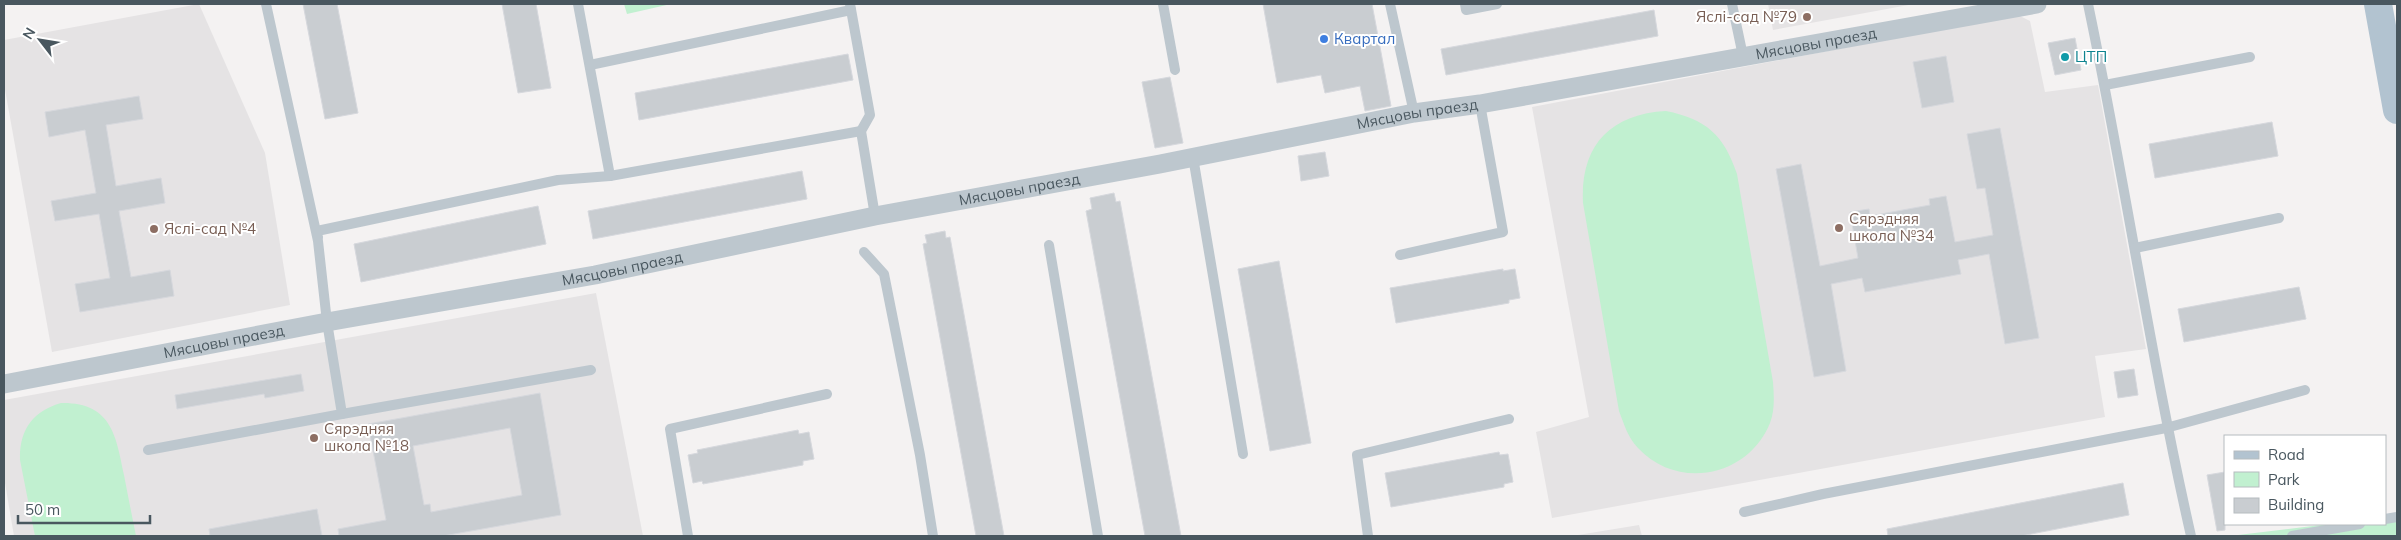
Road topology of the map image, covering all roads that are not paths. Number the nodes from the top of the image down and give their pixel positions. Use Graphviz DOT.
graph roads {
  1 [pos="266,4"];
  2 [pos="578,4"];
  3 [pos="1163,4"];
  4 [pos="1390,4"];
  5 [pos="1465,4"];
  6 [pos="1498,4"];
  7 [pos="1732,4"];
  8 [pos="2037,4"];
  9 [pos="2088,4"];
  10 [pos="2378,4"];
  11 [pos="851,7"];
  12 [pos="1743,56"];
  13 [pos="2250,57"];
  14 [pos="590,65"];
  15 [pos="1174,70"];
  16 [pos="2105,85"];
  17 [pos="1480,104"];
  18 [pos="2397,110"];
  19 [pos="1414,113"];
  20 [pos="861,131"];
  21 [pos="1193,157"];
  22 [pos="610,176"];
  23 [pos="874,216"];
  24 [pos="2279,218"];
  25 [pos="318,241"];
  26 [pos="1049,245"];
  27 [pos="2135,248"];
  28 [pos="864,252"];
  29 [pos="1400,255"];
  30 [pos="327,322"];
  31 [pos="591,370"];
  32 [pos="4,384"];
  33 [pos="2305,390"];
  34 [pos="827,394"];
  35 [pos="342,414"];
  36 [pos="1509,420"];
  37 [pos="2166,428"];
  38 [pos="148,450"];
  39 [pos="1243,454"];
  40 [pos="1744,512"];
  41 [pos="2354,525"];
  42 [pos="688,536"];
  43 [pos="933,536"];
  44 [pos="1098,536"];
  45 [pos="1368,536"];
  46 [pos="2191,536"];
  47 [pos="2292,536"];
  1 -- 25 [label="lane"];
  2 -- 14 [label="lane"];
  3 -- 15 [label="lane"];
  4 -- 19 [label="lane"];
  5 -- 6 [label="lane"];
  7 -- 12 [label="lane"];
  8 -- 12 [label="street, Мясцовы праезд"];
  9 -- 16 [label="lane"];
  10 -- 18 [label="main road"];
  11 -- 14 [label="lane"];
  11 -- 20 [label="lane"];
  12 -- 17 [label="street, Мясцовы праезд"];
  13 -- 16 [label="lane"];
  14 -- 22 [label="lane"];
  16 -- 27 [label="lane"];
  17 -- 19 [label="street, Мясцовы праезд"];
  17 -- 29 [label="lane"];
  19 -- 21 [label="street, Мясцовы праезд"];
  20 -- 22 [label="lane"];
  20 -- 23 [label="lane"];
  21 -- 23 [label="street, Мясцовы праезд"];
  21 -- 39 [label="lane"];
  22 -- 25 [label="lane"];
  23 -- 30 [label="street, Мясцовы праезд"];
  24 -- 27 [label="lane"];
  25 -- 30 [label="lane"];
  26 -- 44 [label="lane"];
  27 -- 37 [label="lane"];
  28 -- 43 [label="lane"];
  30 -- 32 [label="street, Мясцовы праезд"];
  30 -- 35 [label="lane"];
  31 -- 35 [label="lane"];
  33 -- 37 [label="lane"];
  34 -- 42 [label="lane"];
  35 -- 38 [label="lane"];
  36 -- 45 [label="lane"];
  37 -- 40 [label="lane"];
  37 -- 46 [label="lane"];
  41 -- 47 [label="lane"];
}
